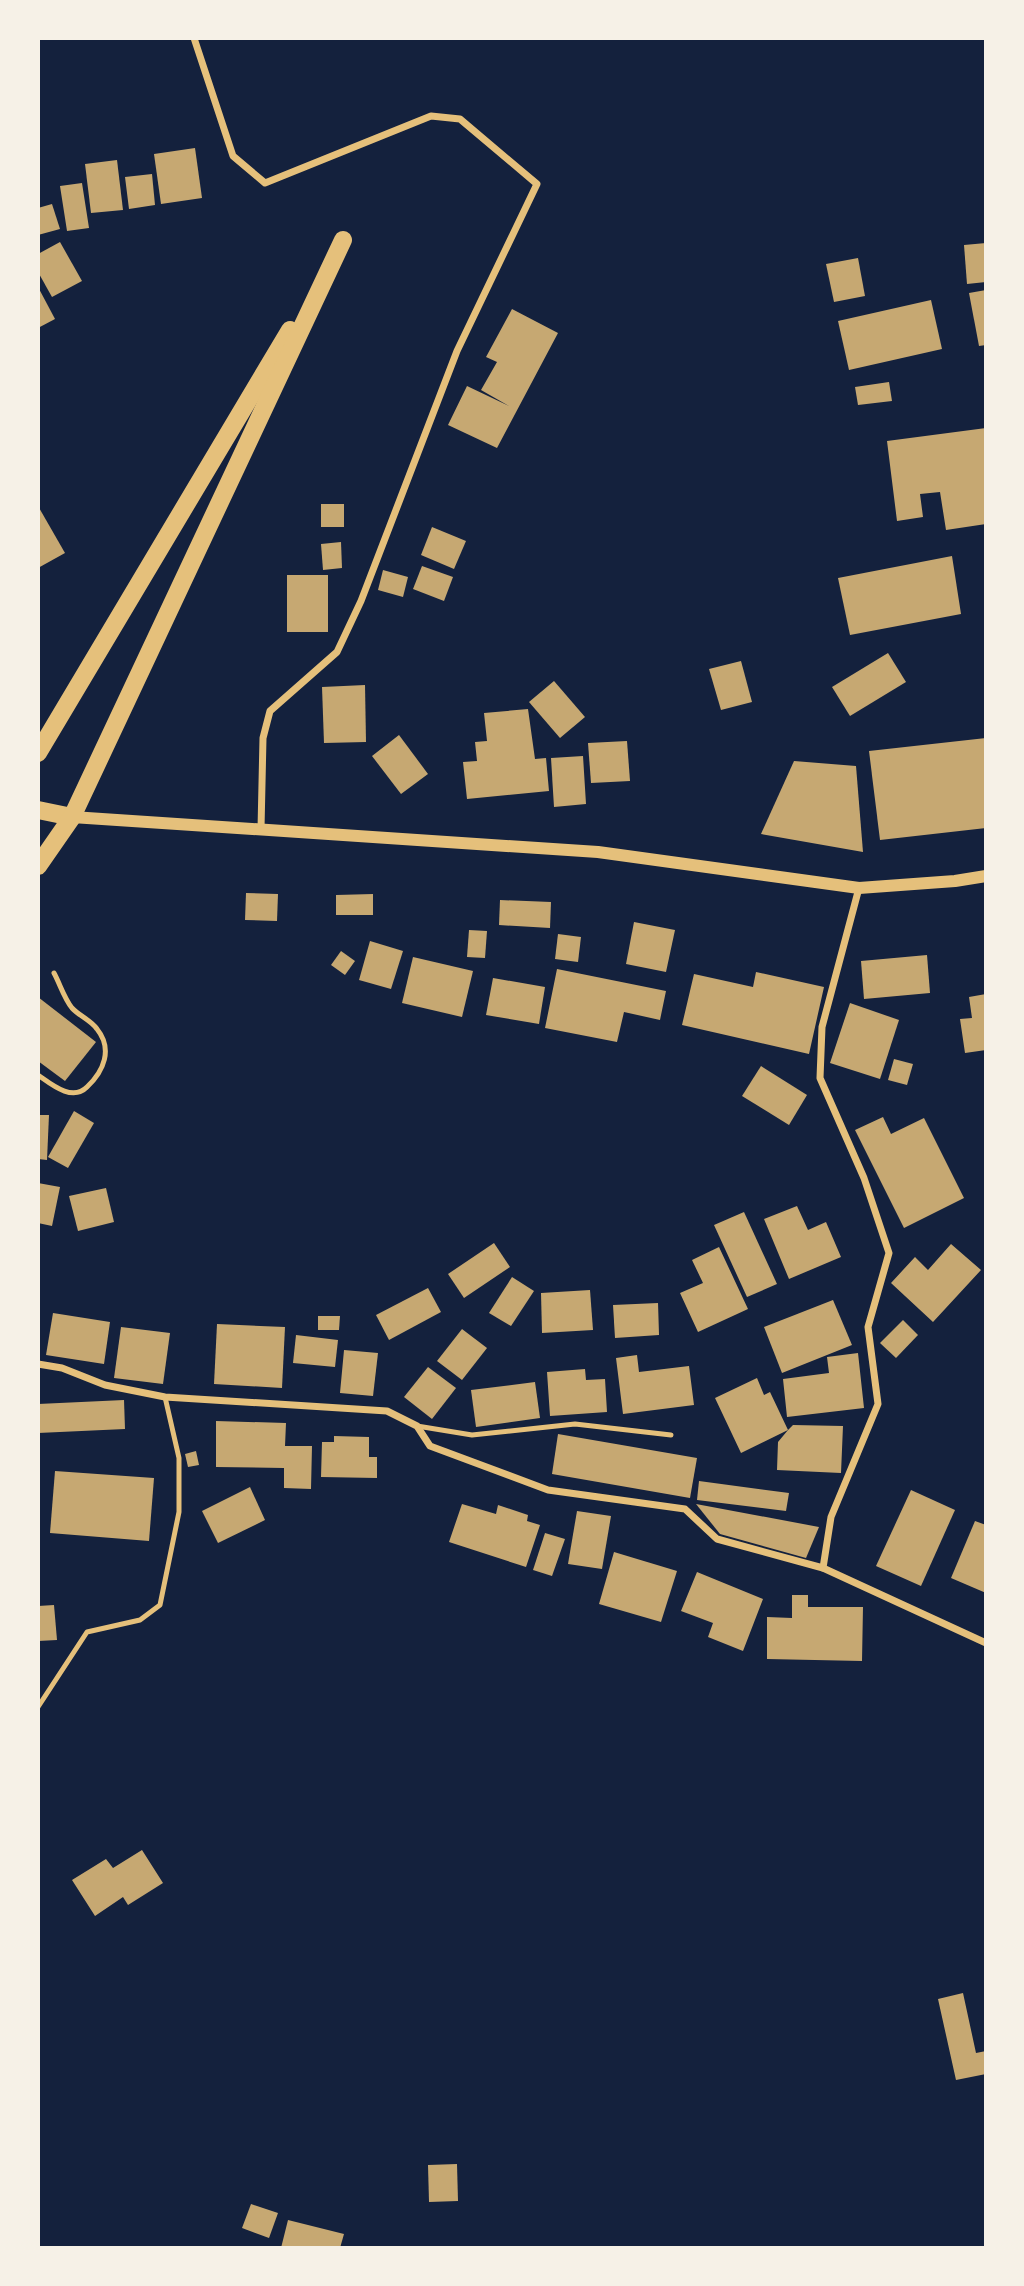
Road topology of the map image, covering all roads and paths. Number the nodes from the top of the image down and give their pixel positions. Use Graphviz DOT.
graph roads {
  1 [pos="194,38"];
  2 [pos="38,753"];
  3 [pos="38,810"];
  4 [pos="72,817"];
  5 [pos="261,829"];
  6 [pos="38,866"];
  7 [pos="985,876"];
  8 [pos="859,888"];
  9 [pos="54,973"];
  10 [pos="38,1074"];
  11 [pos="38,1364"];
  12 [pos="165,1397"];
  13 [pos="417,1426"];
  14 [pos="671,1435"];
  15 [pos="823,1568"];
  16 [pos="985,1643"];
  17 [pos="38,1707"];
  1 -- 5 [label="street"];
  2 -- 4 [label="main road"];
  3 -- 4 [label="main road"];
  4 -- 5 [label="street"];
  4 -- 6 [label="main road"];
  5 -- 8 [label="street"];
  7 -- 8 [label="street"];
  8 -- 15 [label="street"];
  9 -- 10 [label="lane"];
  11 -- 12 [label="street"];
  12 -- 13 [label="street"];
  12 -- 17 [label="lane"];
  13 -- 14 [label="lane"];
  13 -- 15 [label="street"];
  15 -- 16 [label="street"];
}
